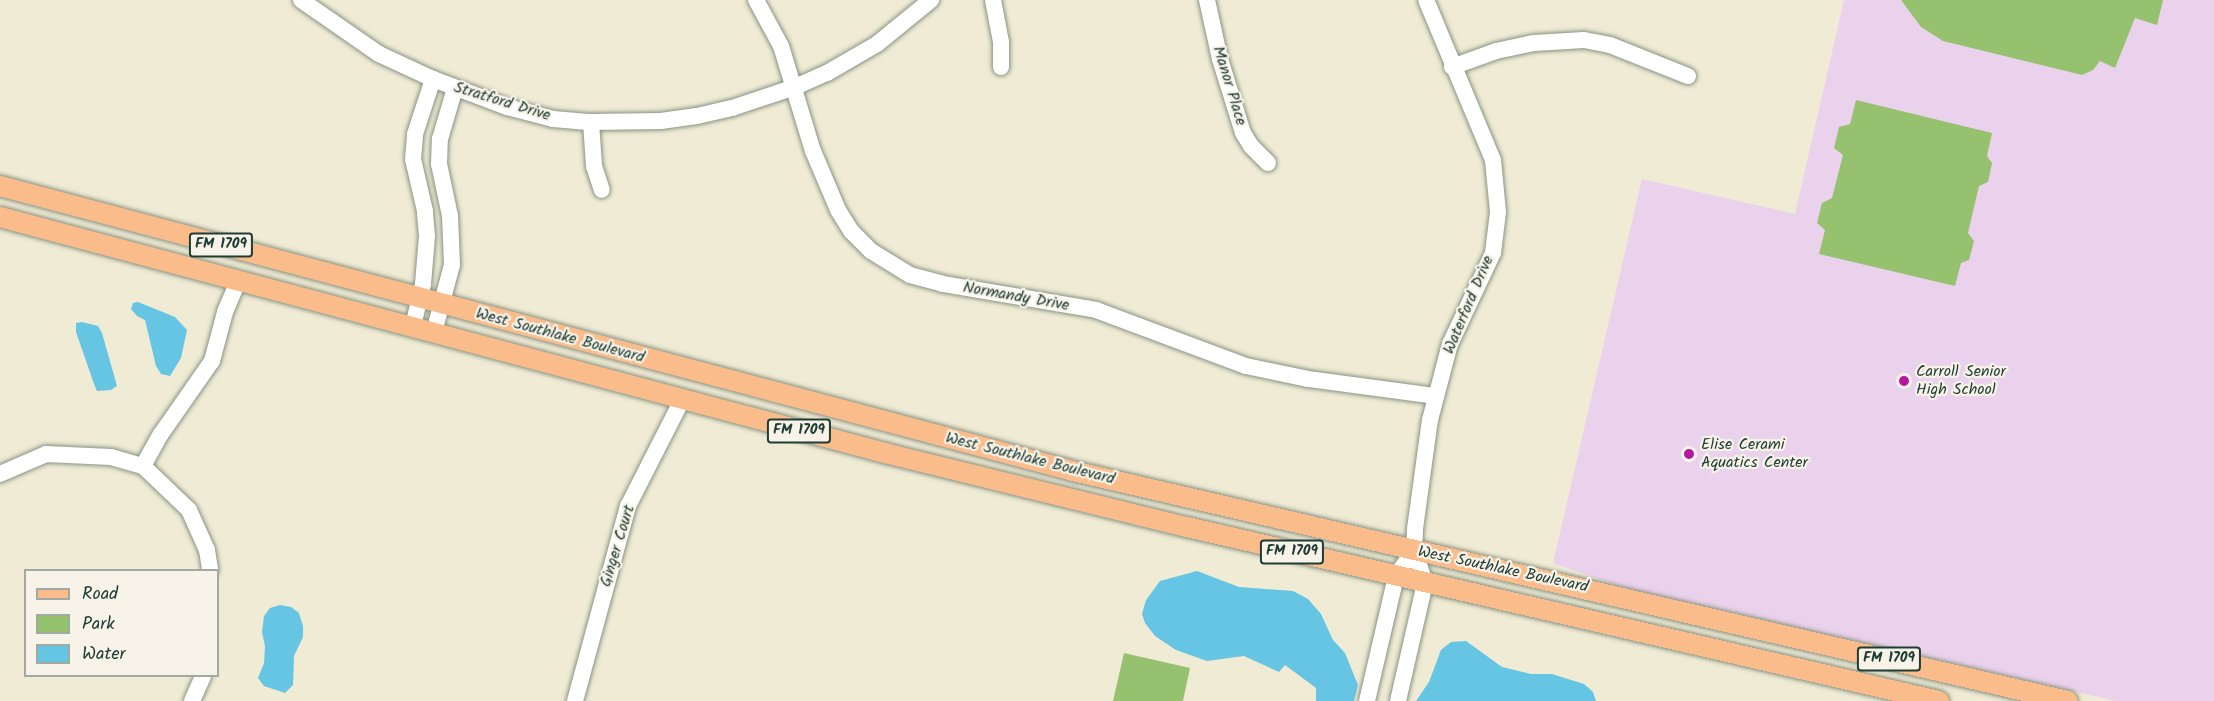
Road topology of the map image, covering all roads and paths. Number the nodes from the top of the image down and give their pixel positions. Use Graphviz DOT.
graph roads {
  1 [pos="301,0"];
  2 [pos="756,0"];
  3 [pos="931,0"];
  4 [pos="993,0"];
  5 [pos="1207,0"];
  6 [pos="1426,0"];
  7 [pos="1001,67"];
  8 [pos="1452,67"];
  9 [pos="1688,76"];
  10 [pos="433,79"];
  11 [pos="795,87"];
  12 [pos="455,88"];
  13 [pos="591,122"];
  14 [pos="1268,163"];
  15 [pos="0,186"];
  16 [pos="602,190"];
  17 [pos="0,217"];
  18 [pos="238,281"];
  19 [pos="420,299"];
  20 [pos="443,305"];
  21 [pos="413,326"];
  22 [pos="434,332"];
  23 [pos="1436,396"];
  24 [pos="682,400"];
  25 [pos="143,466"];
  26 [pos="0,474"];
  27 [pos="1414,550"];
  28 [pos="210,569"];
  29 [pos="1396,576"];
  30 [pos="1425,583"];
  31 [pos="202,677"];
  32 [pos="192,701"];
  33 [pos="575,701"];
  34 [pos="1367,701"];
  35 [pos="1398,701"];
  36 [pos="1939,701"];
  37 [pos="2068,701"];
  1 -- 10 [label="street, Stratford Drive"];
  2 -- 11 [label="street, Normandy Drive"];
  3 -- 11 [label="street, Stratford Drive"];
  4 -- 7 [label="street"];
  5 -- 14 [label="street, Manor Place"];
  6 -- 8 [label="street, Waterford Drive"];
  8 -- 9 [label="street"];
  8 -- 23 [label="street, Waterford Drive"];
  10 -- 12 [label="street, Stratford Drive"];
  10 -- 19 [label="street"];
  11 -- 13 [label="street, Stratford Drive"];
  11 -- 23 [label="street, Normandy Drive"];
  12 -- 13 [label="street, Stratford Drive"];
  12 -- 20 [label="street"];
  13 -- 16 [label="street"];
  15 -- 19 [label="main road, West Southlake Boulevard / FM 1709"];
  17 -- 18 [label="main road, West Southlake Boulevard / FM 1709"];
  18 -- 21 [label="main road, West Southlake Boulevard / FM 1709"];
  18 -- 25 [label="street"];
  19 -- 20 [label="main road, West Southlake Boulevard / FM 1709"];
  19 -- 21 [label="street"];
  20 -- 22 [label="street"];
  20 -- 27 [label="main road, West Southlake Boulevard / FM 1709"];
  21 -- 22 [label="main road, West Southlake Boulevard / FM 1709"];
  22 -- 24 [label="main road, West Southlake Boulevard / FM 1709"];
  23 -- 27 [label="street, Waterford Drive"];
  24 -- 29 [label="main road, West Southlake Boulevard / FM 1709"];
  24 -- 33 [label="street, Ginger Court"];
  25 -- 26 [label="street"];
  25 -- 28 [label="street"];
  27 -- 29 [label="street"];
  27 -- 30 [label="street"];
  27 -- 37 [label="main road, West Southlake Boulevard / FM 1709"];
  29 -- 30 [label="main road, West Southlake Boulevard / FM 1709"];
  29 -- 34 [label="street"];
  30 -- 35 [label="street"];
  30 -- 36 [label="main road, West Southlake Boulevard / FM 1709"];
  31 -- 32 [label="street"];
}
